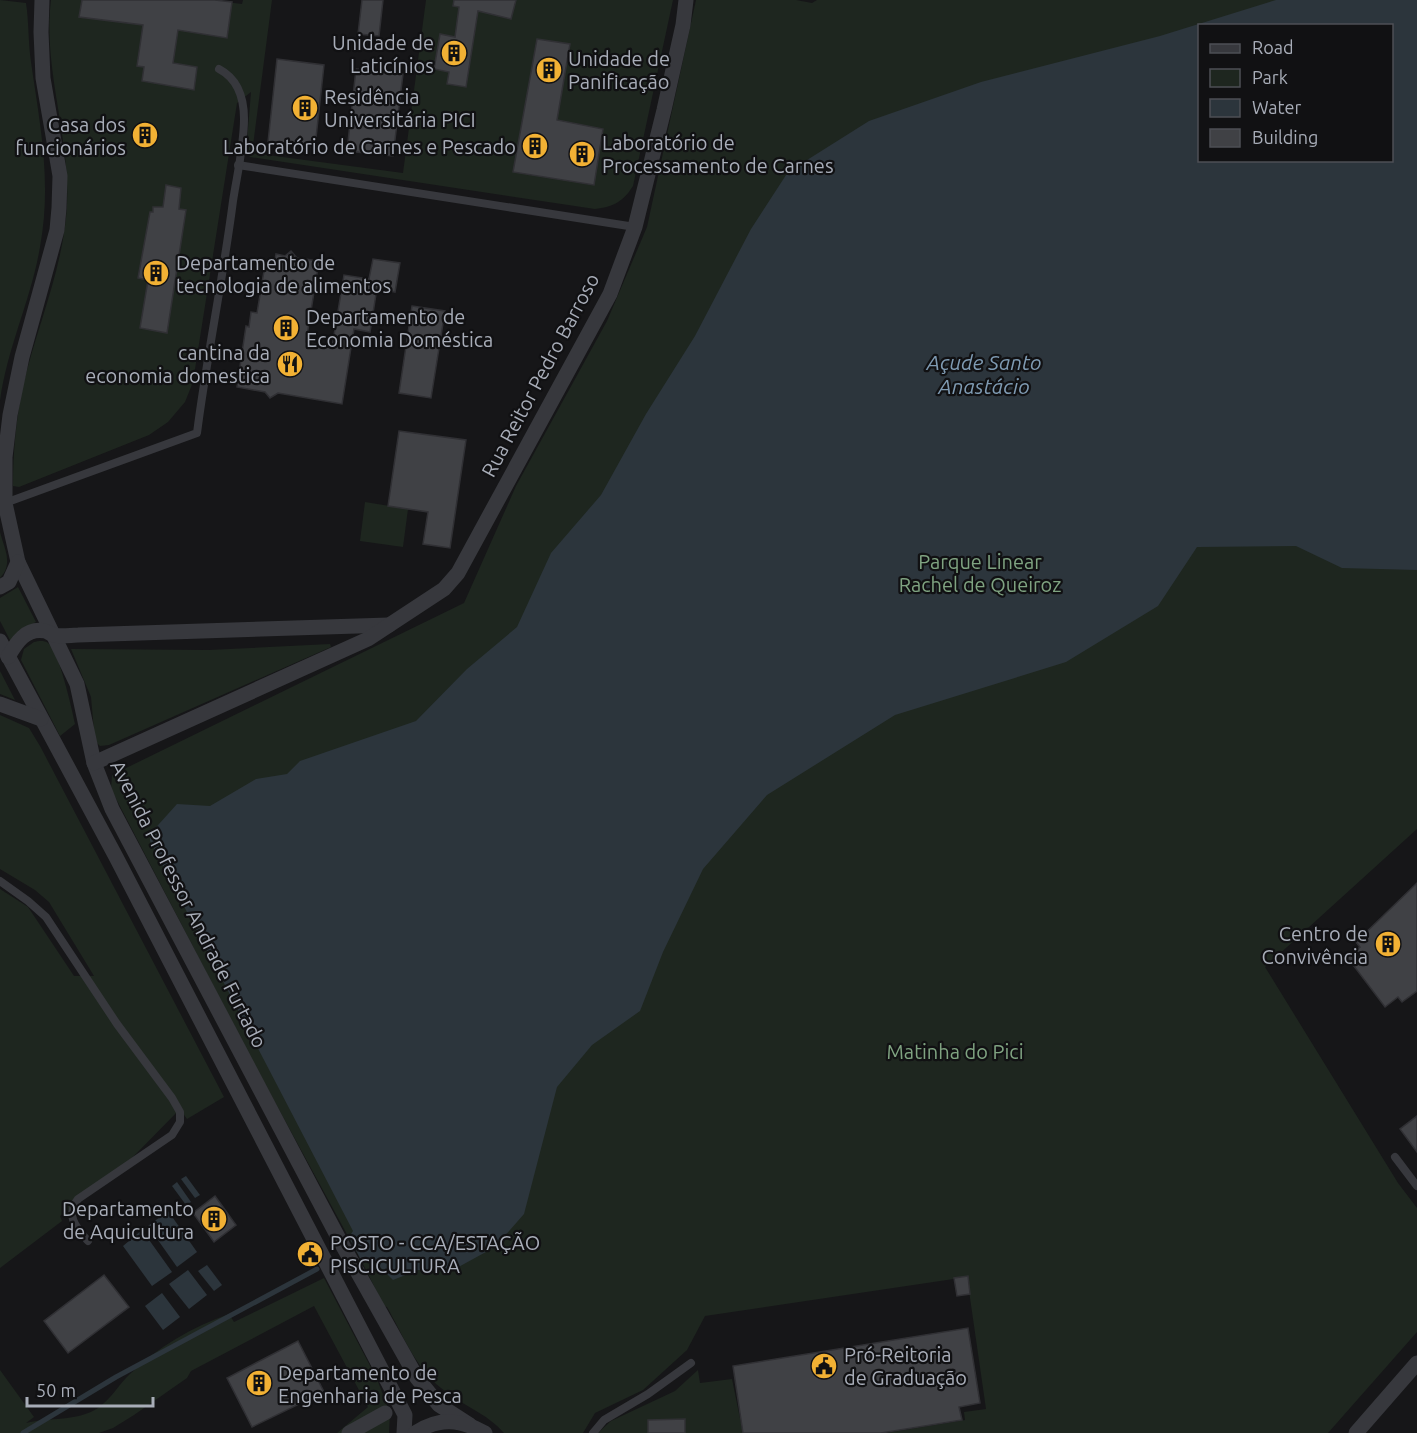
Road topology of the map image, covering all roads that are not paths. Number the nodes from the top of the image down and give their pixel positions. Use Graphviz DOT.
graph roads {
  1 [pos="42,0"];
  2 [pos="686,0"];
  3 [pos="219,69"];
  4 [pos="238,165"];
  5 [pos="635,228"];
  6 [pos="2,505"];
  7 [pos="18,562"];
  8 [pos="0,587"];
  9 [pos="389,625"];
  10 [pos="54,635"];
  11 [pos="0,641"];
  12 [pos="8,657"];
  13 [pos="0,704"];
  14 [pos="41,720"];
  15 [pos="94,763"];
  16 [pos="0,881"];
  17 [pos="1395,1157"];
  18 [pos="1417,1186"];
  19 [pos="88,1240"];
  20 [pos="691,1363"];
  21 [pos="1417,1363"];
  22 [pos="385,1413"];
  23 [pos="470,1425"];
  24 [pos="349,1433"];
  25 [pos="404,1433"];
  26 [pos="415,1433"];
  27 [pos="485,1433"];
  28 [pos="593,1433"];
  29 [pos="1356,1433"];
  1 -- 6 [label="street, Avenida Professor Andrade Furtado"];
  2 -- 5 [label="street, Rua Reitor Pedro Barroso"];
  3 -- 4 [label="lane"];
  4 -- 5 [label="lane"];
  4 -- 6 [label="lane"];
  5 -- 9 [label="street, Rua Reitor Pedro Barroso"];
  6 -- 7 [label="street, Avenida Professor Andrade Furtado"];
  7 -- 8 [label="street"];
  7 -- 10 [label="street, Avenida Professor Andrade Furtado"];
  9 -- 10 [label="street"];
  9 -- 15 [label="street, Rua Reitor Pedro Barroso"];
  10 -- 12 [label="street"];
  10 -- 15 [label="street, Avenida Professor Andrade Furtado"];
  11 -- 12 [label="street"];
  12 -- 14 [label="street"];
  13 -- 14 [label="street"];
  14 -- 25 [label="street"];
  15 -- 23 [label="street, Avenida Professor Andrade Furtado"];
  16 -- 19 [label="lane"];
  17 -- 18 [label="lane"];
  20 -- 28 [label="lane"];
  21 -- 29 [label="street"];
  22 -- 24 [label="street"];
  23 -- 26 [label="street"];
  23 -- 27 [label="street, Avenida Professor Andrade Furtado"];
}
